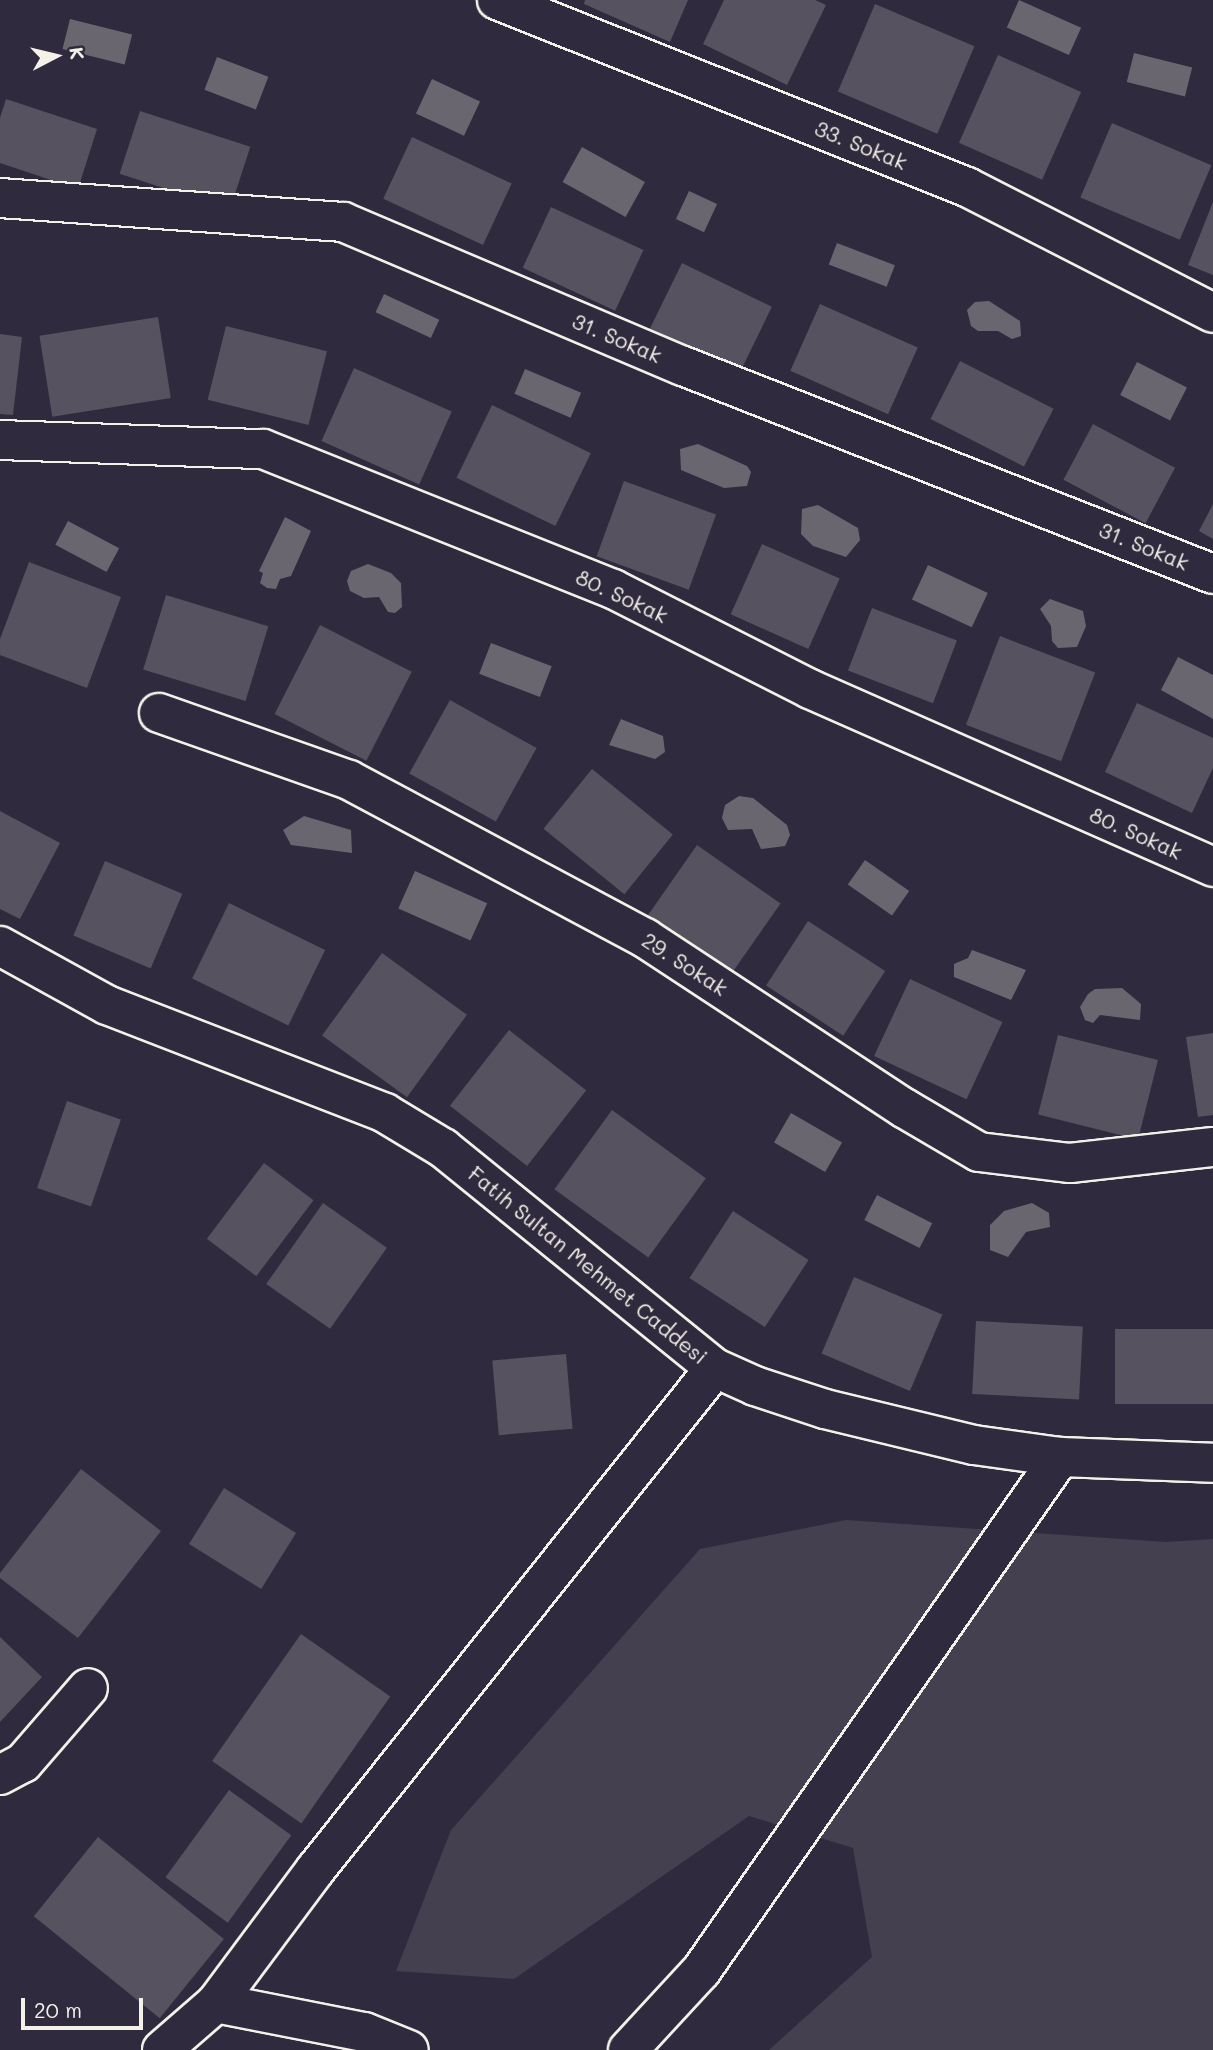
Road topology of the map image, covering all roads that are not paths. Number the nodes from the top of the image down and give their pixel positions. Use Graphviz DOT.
graph roads {
  1 [pos="497,0"];
  2 [pos="0,198"];
  3 [pos="1213,313"];
  4 [pos="0,440"];
  5 [pos="1213,573"];
  6 [pos="159,713"];
  7 [pos="1213,867"];
  8 [pos="0,946"];
  9 [pos="1213,1147"];
  10 [pos="715,1368"];
  11 [pos="1060,1457"];
  12 [pos="1213,1462"];
  13 [pos="88,1688"];
  14 [pos="0,1775"];
  15 [pos="216,2003"];
  16 [pos="162,2050"];
  17 [pos="409,2050"];
  18 [pos="628,2050"];
  1 -- 3 [label="street, 33. Sokak"];
  2 -- 5 [label="street, 31. Sokak"];
  4 -- 7 [label="street, 80. Sokak"];
  6 -- 9 [label="street, 29. Sokak"];
  8 -- 10 [label="street, Fatih Sultan Mehmet Caddesi"];
  10 -- 11 [label="street, Fatih Sultan Mehmet Caddesi"];
  10 -- 15 [label="street"];
  11 -- 12 [label="street, Fatih Sultan Mehmet Caddesi"];
  11 -- 18 [label="street"];
  13 -- 14 [label="street"];
  15 -- 16 [label="street"];
  15 -- 17 [label="street"];
}
